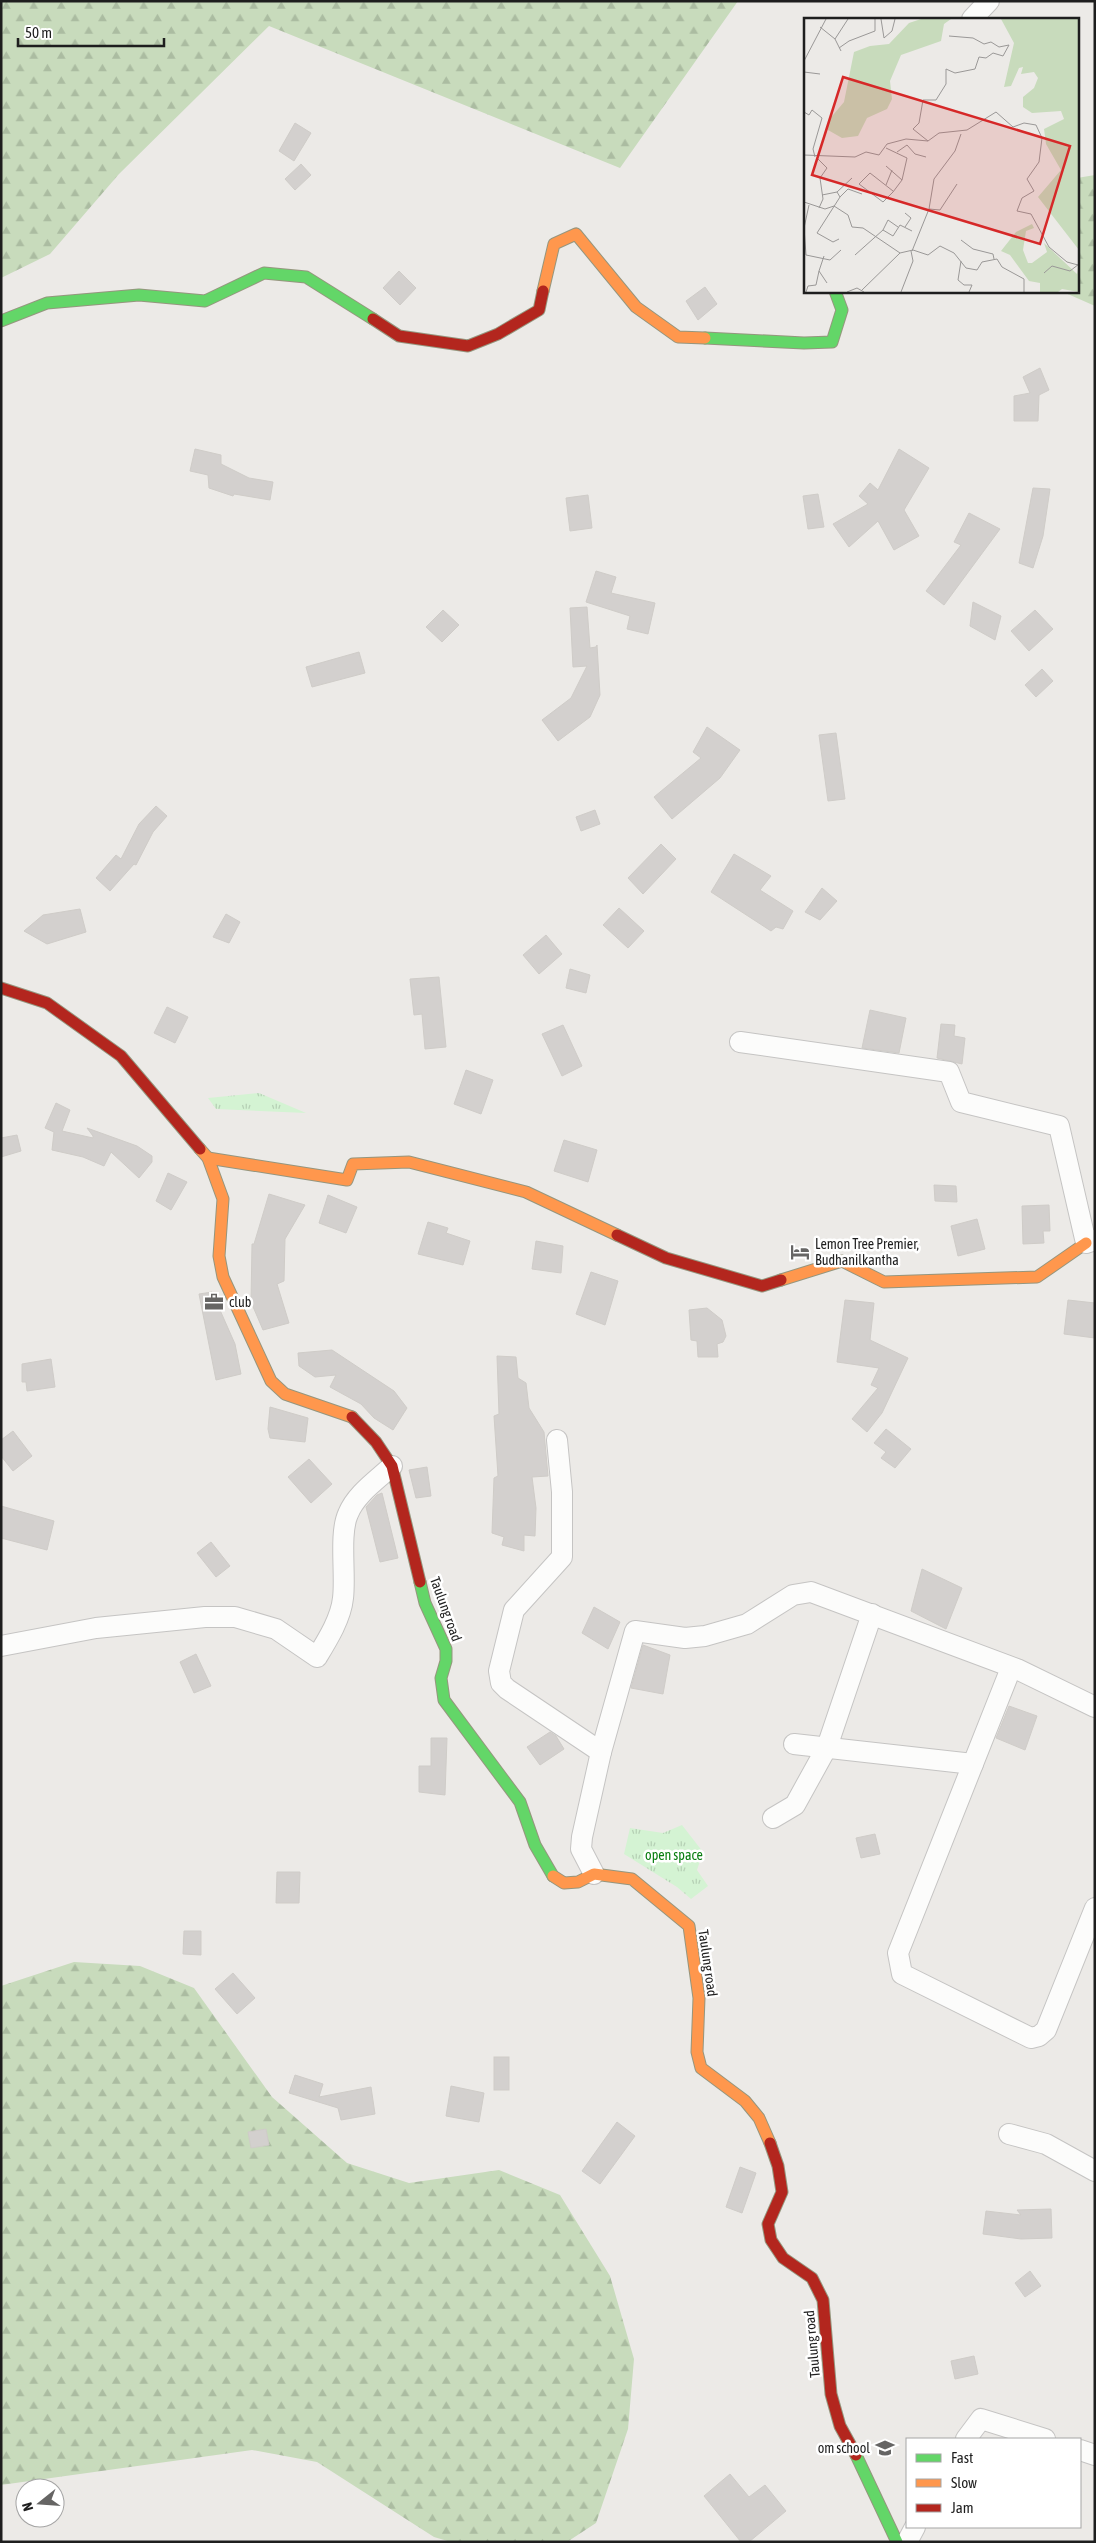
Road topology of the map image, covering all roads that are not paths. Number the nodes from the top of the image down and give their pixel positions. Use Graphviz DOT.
graph roads {
  1 [pos="989,1"];
  2 [pos="973,18"];
  3 [pos="835,292"];
  4 [pos="1,321"];
  5 [pos="1,988"];
  6 [pos="740,1042"];
  7 [pos="208,1158"];
  8 [pos="1090,1242"];
  9 [pos="557,1440"];
  10 [pos="392,1466"];
  11 [pos="872,1614"];
  12 [pos="1,1646"];
  13 [pos="1011,1668"];
  14 [pos="1095,1707"];
  15 [pos="794,1744"];
  16 [pos="827,1747"];
  17 [pos="601,1752"];
  18 [pos="973,1764"];
  19 [pos="773,1818"];
  20 [pos="594,1874"];
  21 [pos="1095,1908"];
  22 [pos="1009,2134"];
  23 [pos="1095,2171"];
  24 [pos="967,2438"];
  25 [pos="1042,2438"];
  26 [pos="1081,2450"];
  27 [pos="1095,2455"];
  28 [pos="914,2528"];
  29 [pos="897,2542"];
  30 [pos="907,2542"];
  1 -- 2 [label="street"];
  3 -- 4 [label="street"];
  5 -- 7 [label="street"];
  6 -- 8 [label="street"];
  7 -- 8 [label="street"];
  7 -- 10 [label="street"];
  9 -- 17 [label="street"];
  10 -- 12 [label="street"];
  10 -- 20 [label="street, Taulung road"];
  11 -- 13 [label="street"];
  11 -- 16 [label="street"];
  11 -- 17 [label="street"];
  13 -- 14 [label="street"];
  13 -- 18 [label="street"];
  15 -- 16 [label="street"];
  16 -- 18 [label="street"];
  16 -- 19 [label="street"];
  17 -- 20 [label="street"];
  18 -- 21 [label="street"];
  20 -- 29 [label="street, Taulung road"];
  22 -- 23 [label="street"];
  24 -- 25 [label="street"];
  26 -- 27 [label="street"];
  28 -- 30 [label="street"];
}
